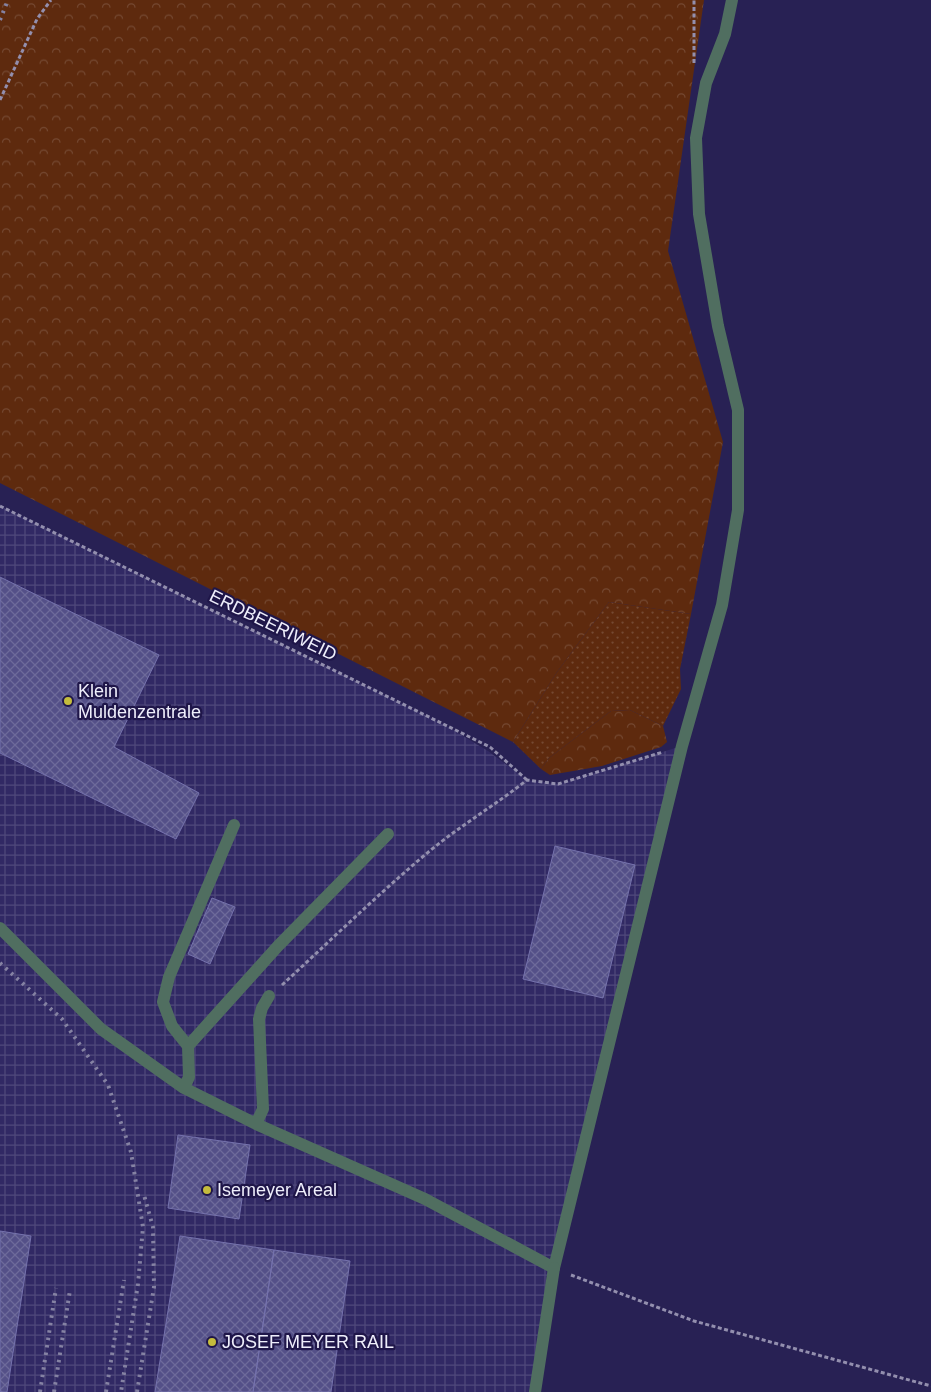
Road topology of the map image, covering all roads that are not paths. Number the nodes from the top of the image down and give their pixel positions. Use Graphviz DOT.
graph roads {
  1 [pos="732,0"];
  2 [pos="234,825"];
  3 [pos="388,834"];
  4 [pos="0,928"];
  5 [pos="269,996"];
  6 [pos="188,1046"];
  7 [pos="184,1088"];
  8 [pos="256,1124"];
  9 [pos="554,1268"];
  10 [pos="535,1392"];
  1 -- 9 [label="street"];
  2 -- 6 [label="street"];
  3 -- 6 [label="street"];
  4 -- 7 [label="street"];
  5 -- 8 [label="street"];
  6 -- 7 [label="street"];
  7 -- 8 [label="street"];
  8 -- 9 [label="street"];
  9 -- 10 [label="street"];
}
